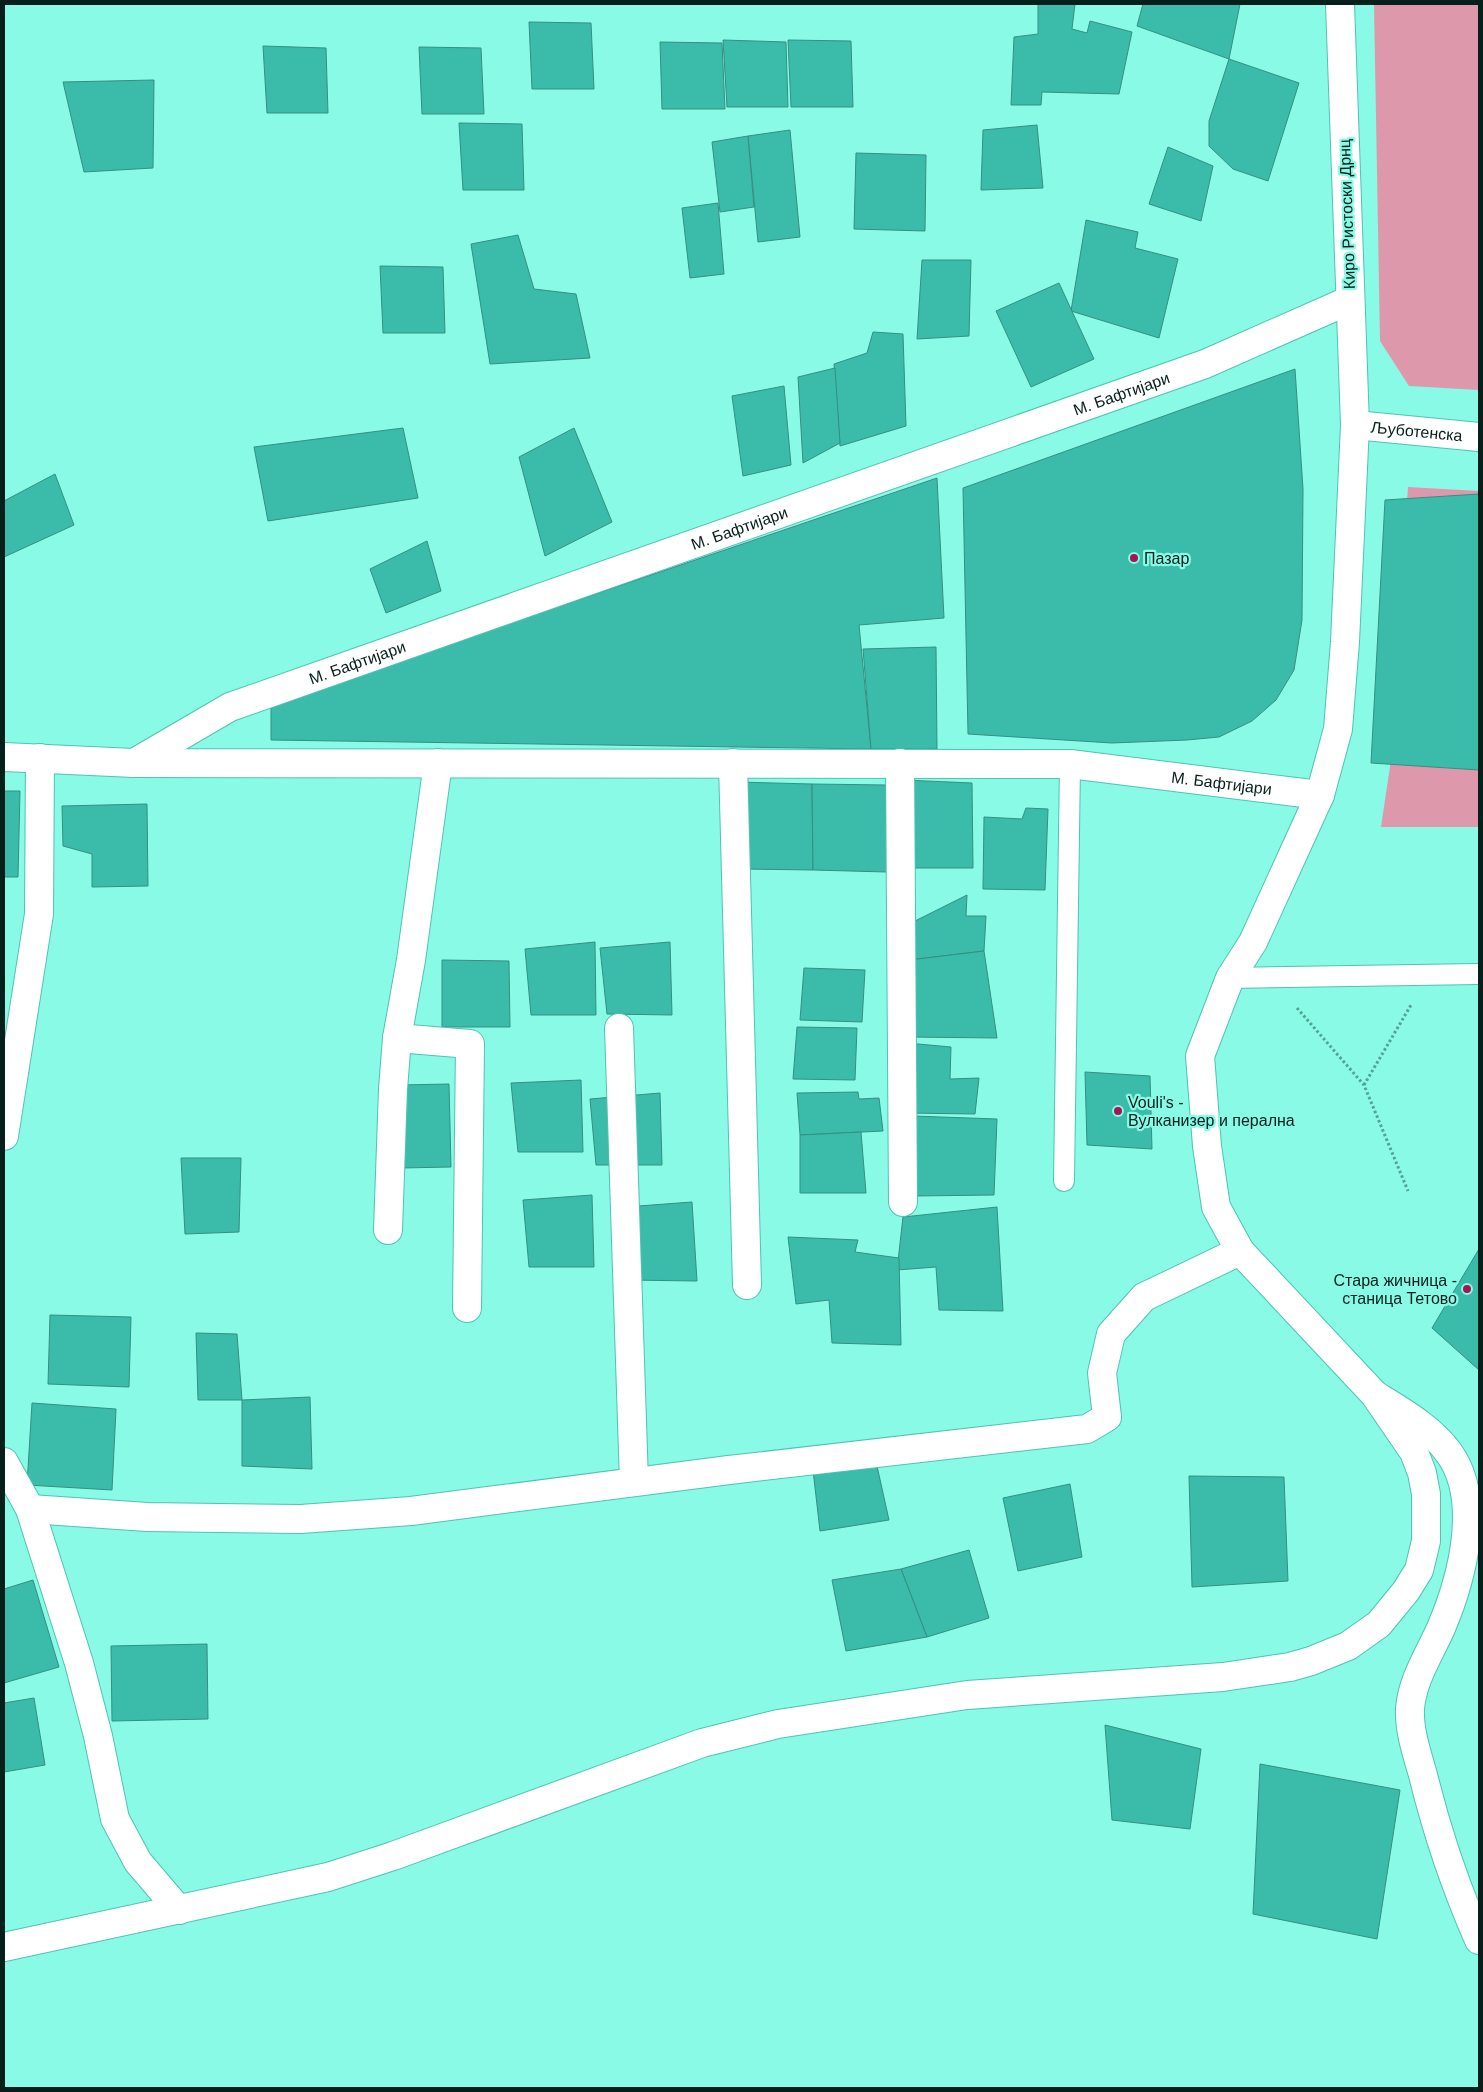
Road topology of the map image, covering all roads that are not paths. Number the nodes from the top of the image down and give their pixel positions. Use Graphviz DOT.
graph roads {
  1 [pos="1340,4"];
  2 [pos="1350,300"];
  3 [pos="1355,425"];
  4 [pos="1479,437"];
  5 [pos="4,757"];
  6 [pos="40,758"];
  7 [pos="134,763"];
  8 [pos="438,763"];
  9 [pos="733,763"];
  10 [pos="900,763"];
  11 [pos="1070,764"];
  12 [pos="1320,795"];
  13 [pos="1479,974"];
  14 [pos="1230,978"];
  15 [pos="619,1028"];
  16 [pos="397,1038"];
  17 [pos="4,1136"];
  18 [pos="1064,1181"];
  19 [pos="903,1202"];
  20 [pos="388,1230"];
  21 [pos="1240,1251"];
  22 [pos="747,1286"];
  23 [pos="467,1308"];
  24 [pos="1375,1395"];
  25 [pos="4,1462"];
  26 [pos="634,1482"];
  27 [pos="30,1509"];
  28 [pos="179,1910"];
  29 [pos="1479,1940"];
  30 [pos="4,1947"];
  1 -- 2 [label="street, Киро Ристоски Дрнц"];
  2 -- 3 [label="street, Киро Ристоски Дрнц"];
  2 -- 7 [label="street, М. Бафтијари"];
  3 -- 4 [label="street, Љуботенска"];
  3 -- 12 [label="street, Киро Ристоски Дрнц"];
  5 -- 6 [label="street, М. Бафтијари"];
  6 -- 7 [label="street, М. Бафтијари"];
  6 -- 17 [label="street"];
  7 -- 8 [label="street, М. Бафтијари"];
  8 -- 9 [label="street, М. Бафтијари"];
  8 -- 16 [label="street"];
  9 -- 10 [label="street, М. Бафтијари"];
  9 -- 22 [label="street"];
  10 -- 11 [label="street, М. Бафтијари"];
  10 -- 19 [label="street"];
  11 -- 12 [label="street, М. Бафтијари"];
  11 -- 18 [label="lane"];
  12 -- 14 [label="street, Киро Ристоски Дрнц"];
  13 -- 14 [label="lane"];
  14 -- 21 [label="street, Киро Ристоски Дрнц"];
  15 -- 26 [label="street"];
  16 -- 20 [label="street"];
  16 -- 23 [label="street"];
  21 -- 24 [label="street, Киро Ристоски Дрнц"];
  21 -- 26 [label="street"];
  24 -- 28 [label="street"];
  24 -- 29 [label="street"];
  25 -- 27 [label="street"];
  26 -- 27 [label="street"];
  27 -- 28 [label="street"];
  28 -- 30 [label="street"];
}
